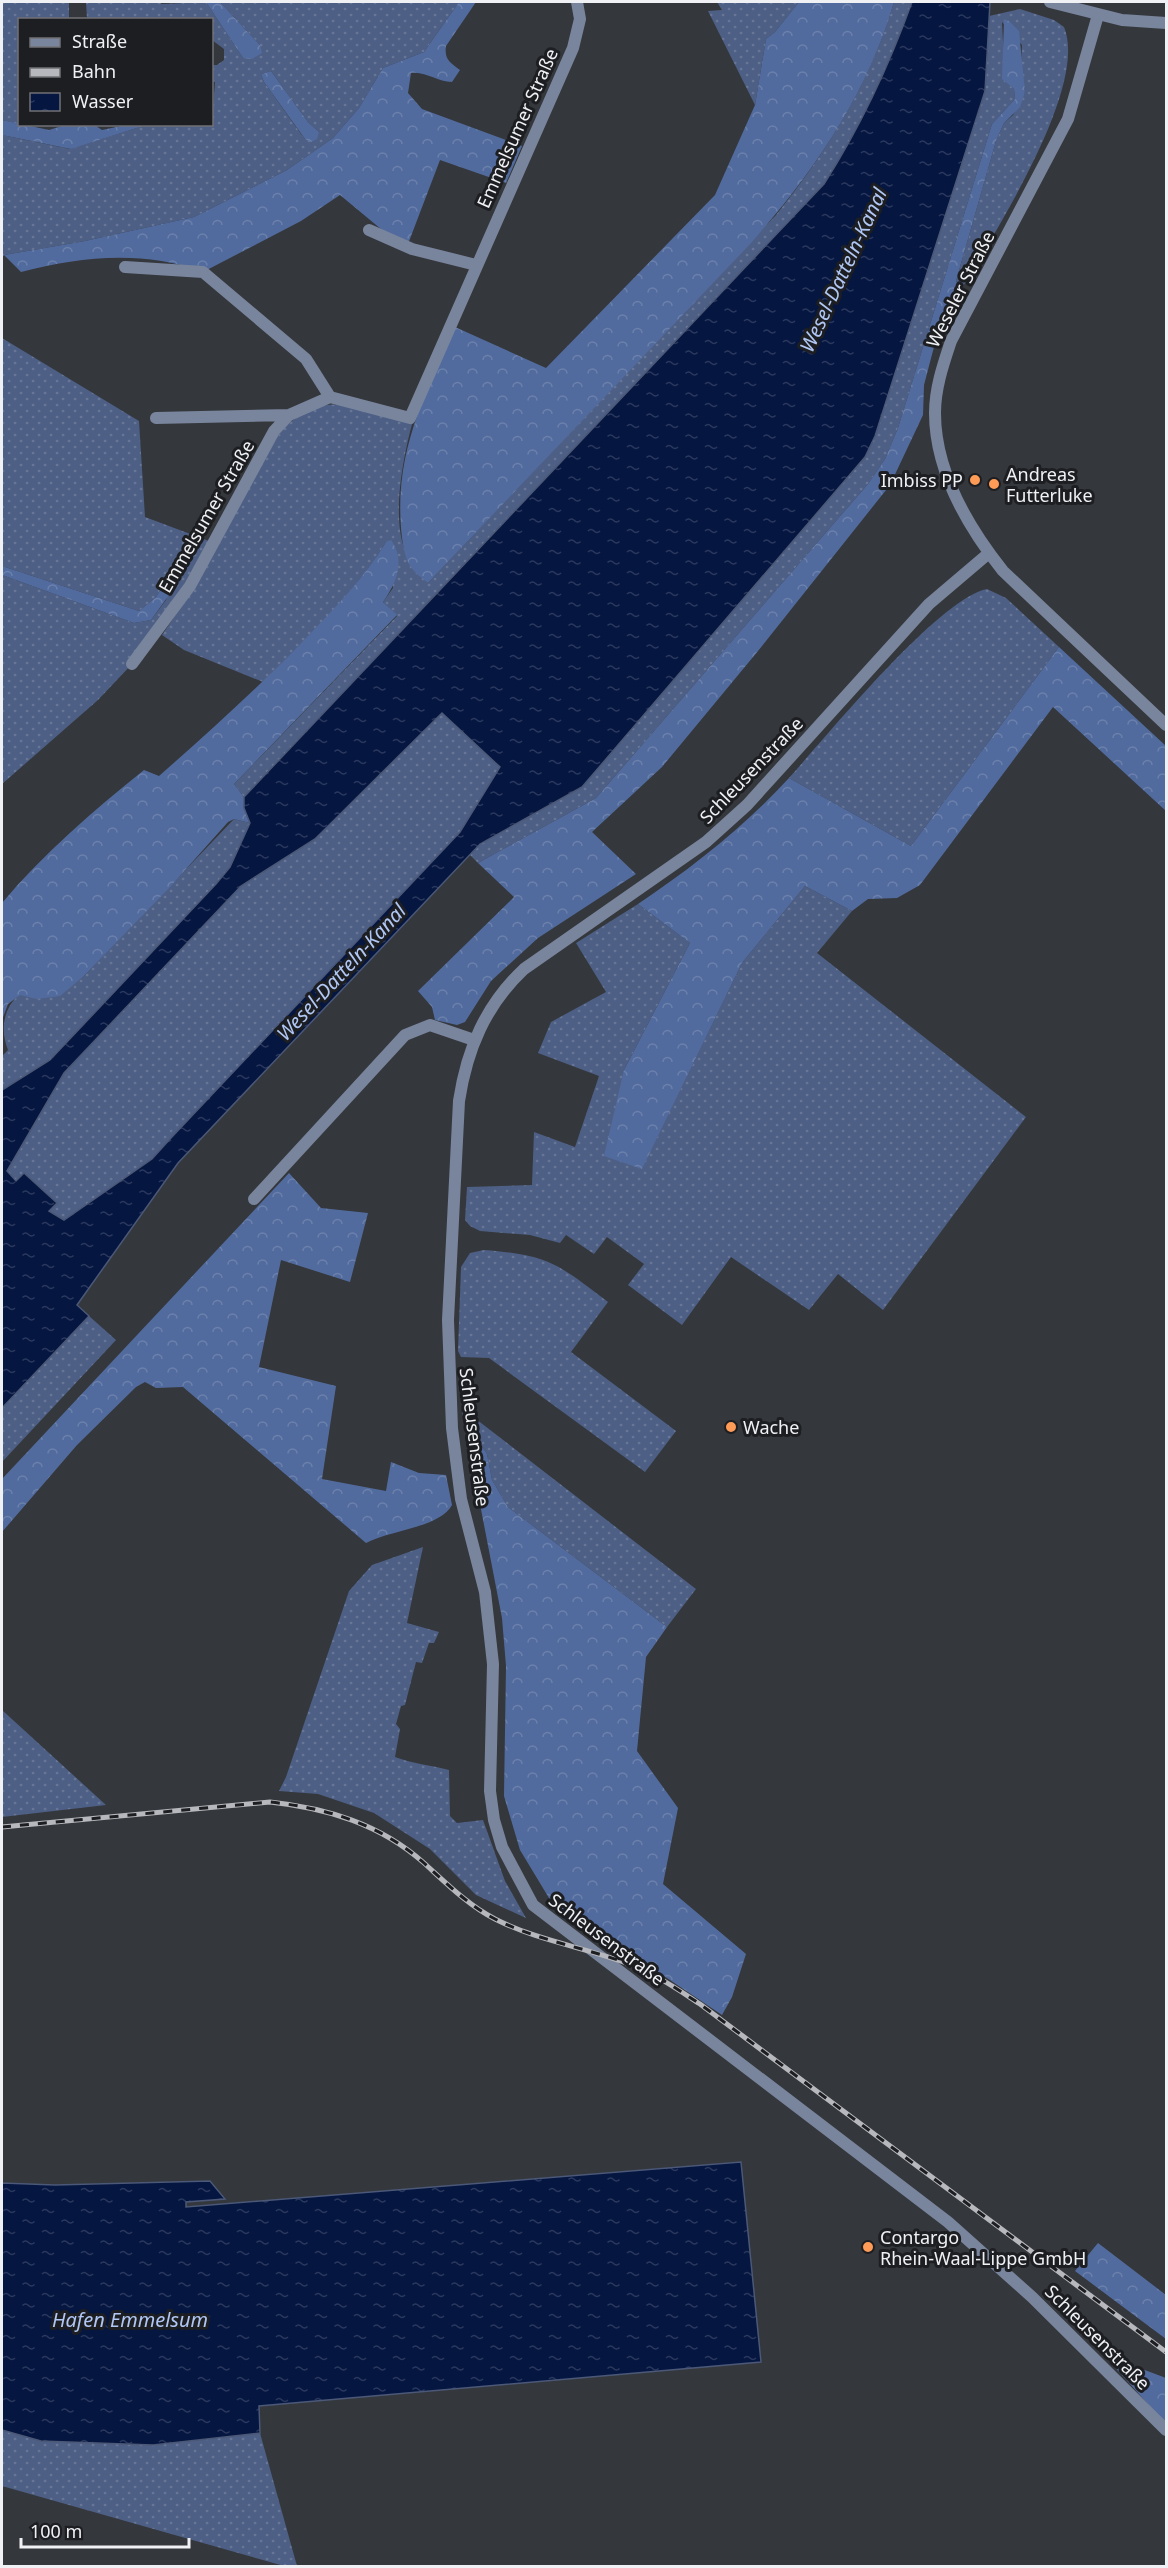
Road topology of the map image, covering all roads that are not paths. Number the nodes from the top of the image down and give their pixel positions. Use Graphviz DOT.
graph roads {
  1 [pos="577,2"];
  2 [pos="1050,2"];
  3 [pos="1098,15"];
  4 [pos="1167,23"];
  5 [pos="369,230"];
  6 [pos="476,265"];
  7 [pos="125,267"];
  8 [pos="330,397"];
  9 [pos="289,415"];
  10 [pos="156,418"];
  11 [pos="989,553"];
  12 [pos="132,664"];
  13 [pos="1167,725"];
  14 [pos="474,1040"];
  15 [pos="254,1199"];
  16 [pos="1167,2430"];
  1 -- 6 [label="street, Emmelsumer Straße"];
  2 -- 3 [label="street"];
  3 -- 4 [label="street"];
  3 -- 11 [label="street, Weseler Straße"];
  5 -- 6 [label="street"];
  6 -- 8 [label="street, Emmelsumer Straße"];
  7 -- 8 [label="street"];
  8 -- 9 [label="street, Emmelsumer Straße"];
  9 -- 10 [label="street, Emmelsumer Straße"];
  9 -- 12 [label="street, Emmelsumer Straße"];
  11 -- 13 [label="street, Weseler Straße"];
  11 -- 14 [label="street, Schleusenstraße"];
  14 -- 15 [label="street"];
  14 -- 16 [label="street, Schleusenstraße"];
}
